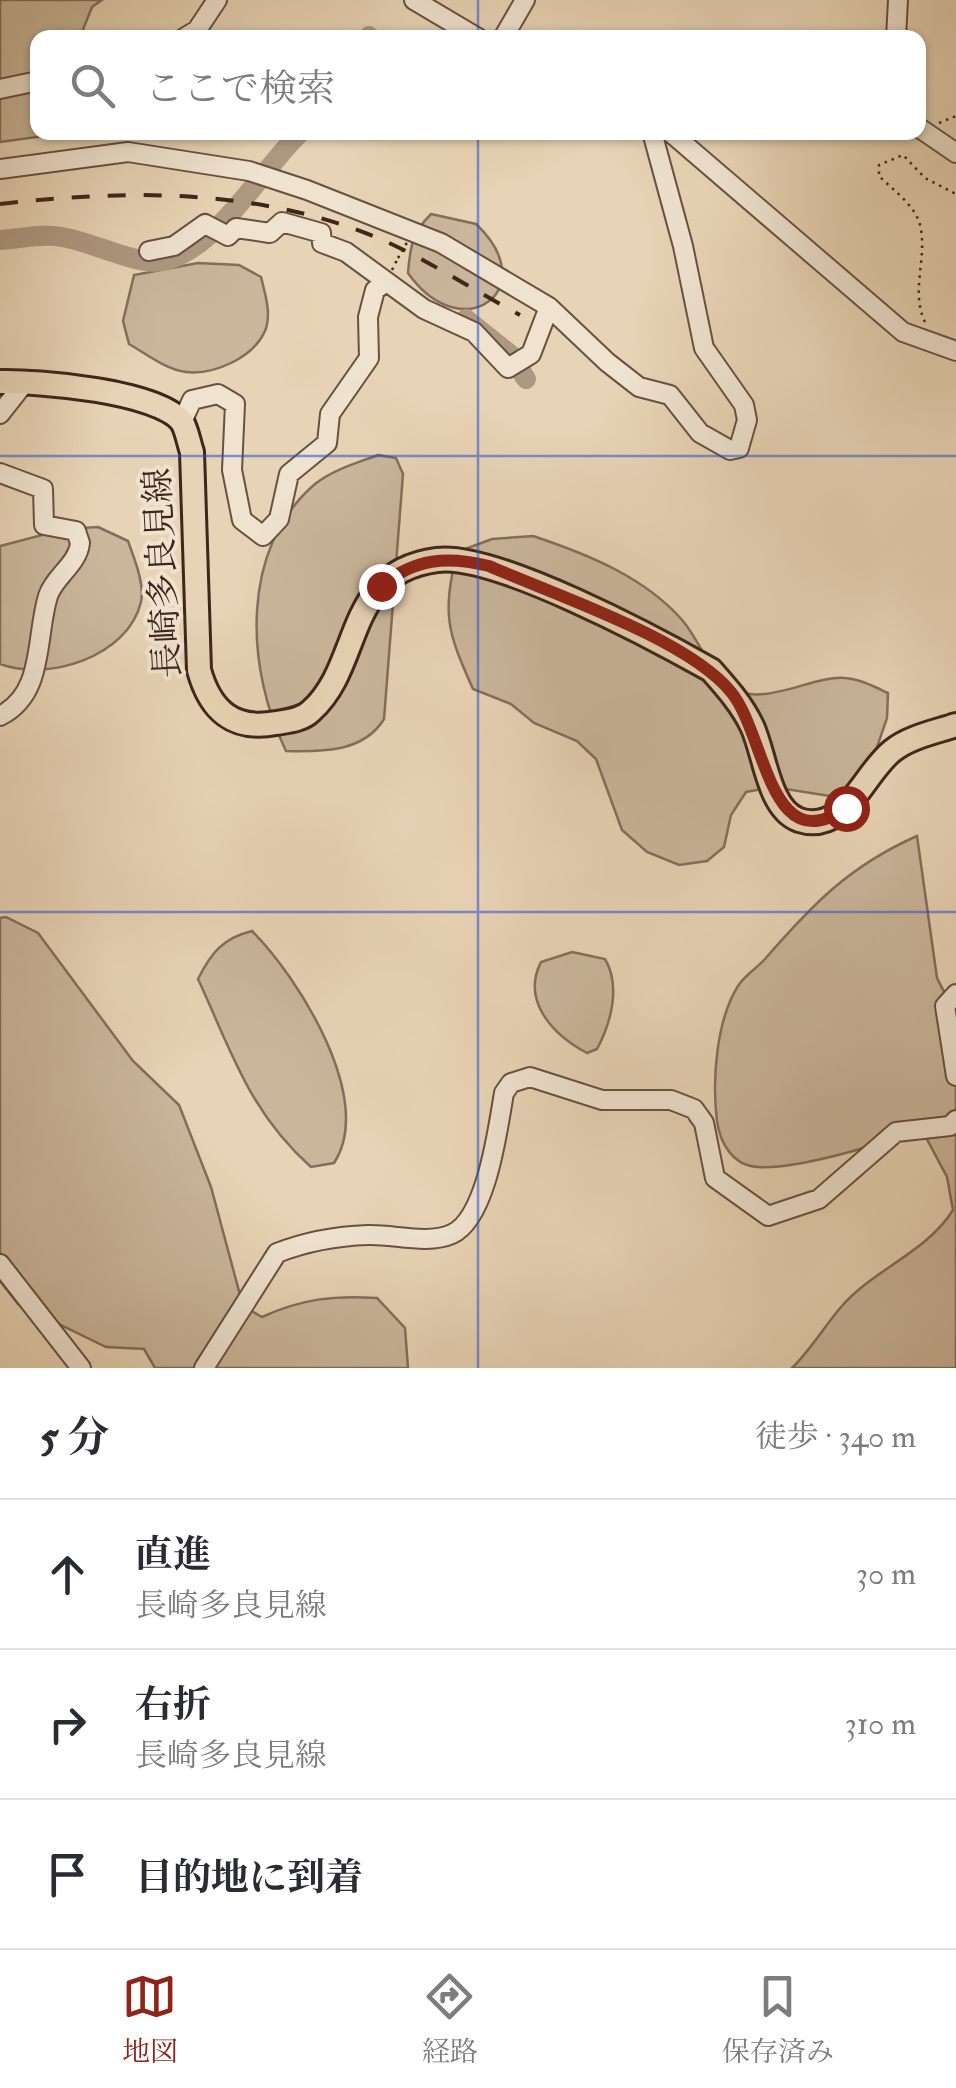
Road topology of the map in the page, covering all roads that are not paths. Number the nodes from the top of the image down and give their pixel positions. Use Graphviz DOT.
graph roads {
  1 [pos="216,0"];
  2 [pos="414,0"];
  3 [pos="525,0"];
  4 [pos="898,0"];
  5 [pos="197,30"];
  6 [pos="465,30"];
  7 [pos="508,30"];
  8 [pos="896,30"];
  9 [pos="30,83"];
  10 [pos="0,89"];
  11 [pos="926,132"];
  12 [pos="654,140"];
  13 [pos="679,140"];
  14 [pos="956,153"];
  15 [pos="0,169"];
  16 [pos="149,251"];
  17 [pos="389,274"];
  18 [pos="550,306"];
  19 [pos="956,351"];
  20 [pos="26,381"];
  21 [pos="0,382"];
  22 [pos="0,414"];
  23 [pos="182,422"];
  24 [pos="0,473"];
  25 [pos="0,716"];
  26 [pos="956,725"];
  27 [pos="956,994"];
  28 [pos="956,1076"];
  29 [pos="956,1120"];
  30 [pos="0,1264"];
  31 [pos="81,1368"];
  32 [pos="204,1368"];
  1 -- 5 [label="street"];
  2 -- 6 [label="street"];
  3 -- 7 [label="street"];
  4 -- 8 [label="street"];
  9 -- 10 [label="street"];
  11 -- 14 [label="street"];
  12 -- 18 [label="street"];
  13 -- 19 [label="street"];
  15 -- 18 [label="street"];
  16 -- 17 [label="street"];
  17 -- 18 [label="street"];
  17 -- 23 [label="street"];
  20 -- 21 [label="main road, 長崎多良見線"];
  20 -- 22 [label="street"];
  20 -- 23 [label="main road, 長崎多良見線"];
  23 -- 26 [label="main road, 長崎多良見線"];
  24 -- 25 [label="street"];
  27 -- 28 [label="street"];
  29 -- 32 [label="street"];
  30 -- 31 [label="street"];
}
